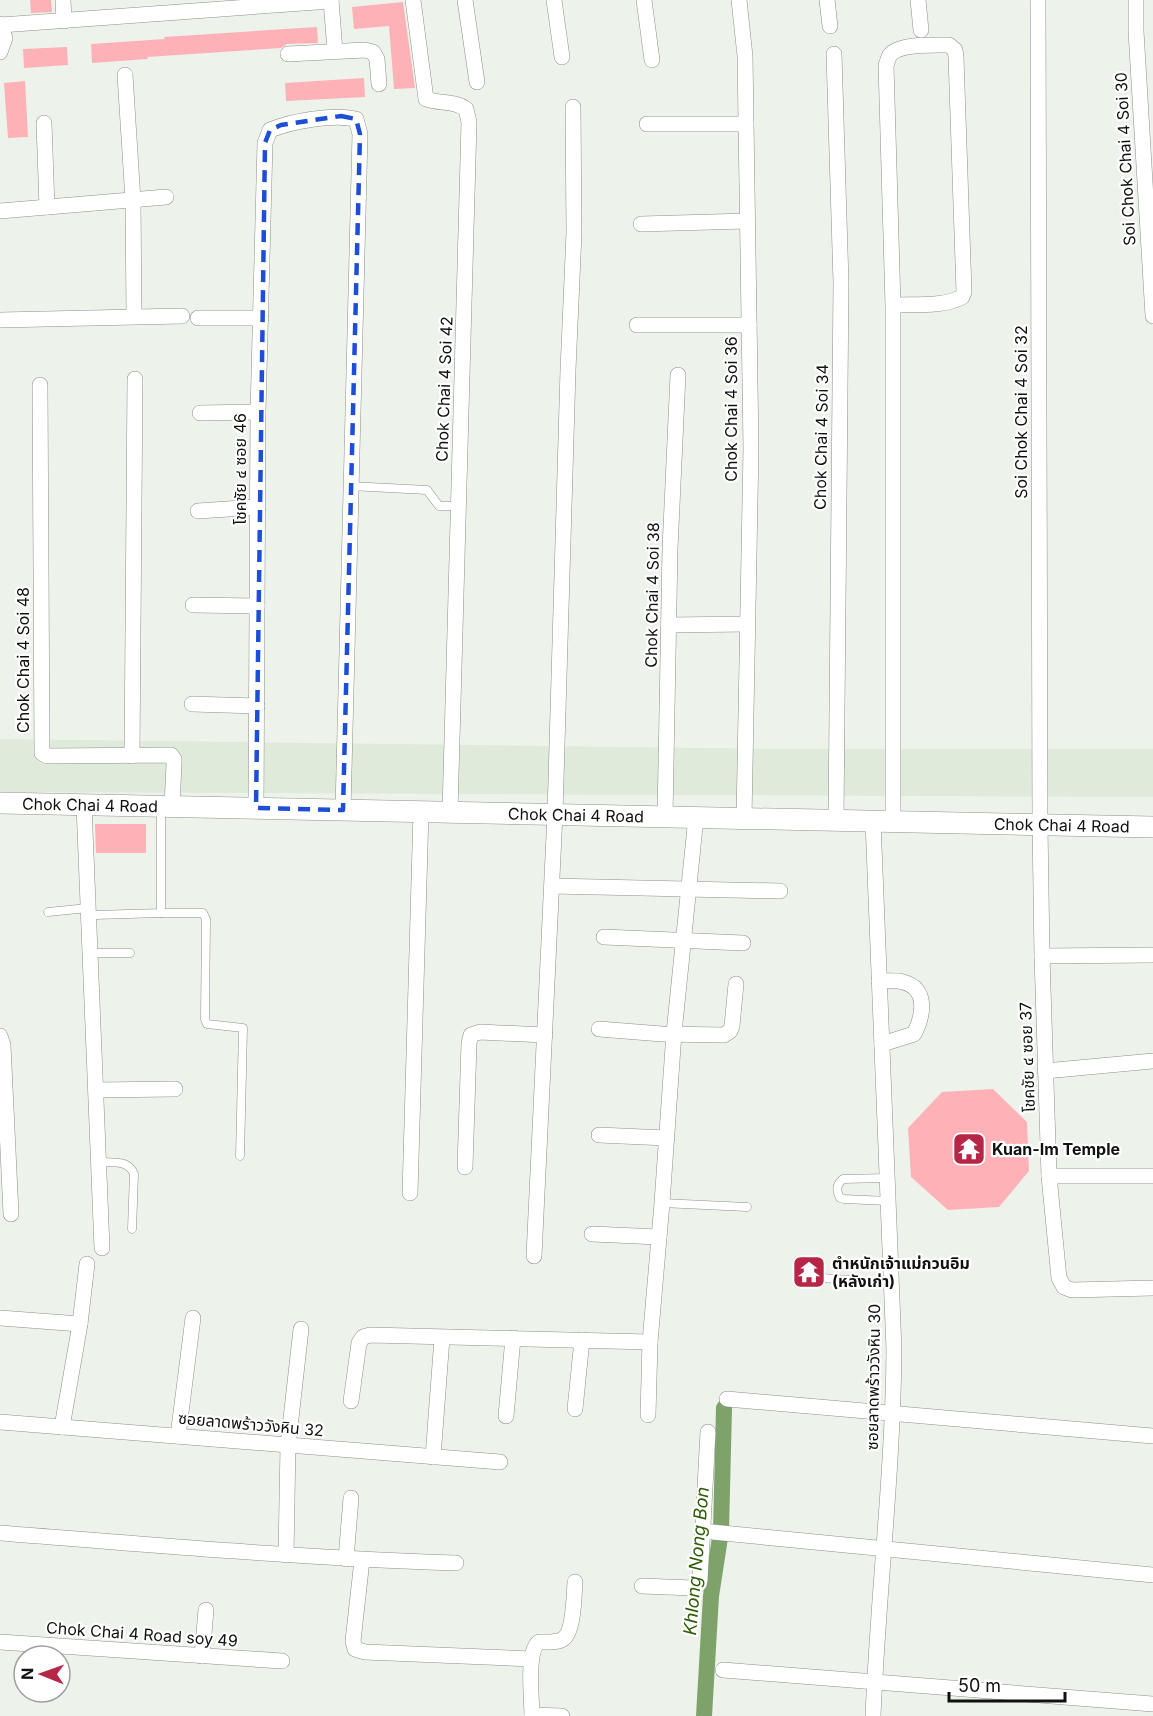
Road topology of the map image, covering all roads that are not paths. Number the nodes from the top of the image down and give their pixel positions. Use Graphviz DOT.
graph roads {
  1 [pos="63,0"];
  2 [pos="331,0"];
  3 [pos="413,0"];
  4 [pos="465,0"];
  5 [pos="554,0"];
  6 [pos="644,0"];
  7 [pos="739,0"];
  8 [pos="827,0"];
  9 [pos="918,0"];
  10 [pos="1038,0"];
  11 [pos="1136,0"];
  12 [pos="238,4"];
  13 [pos="158,7"];
  14 [pos="64,21"];
  15 [pos="0,25"];
  16 [pos="830,26"];
  17 [pos="921,30"];
  18 [pos="335,51"];
  19 [pos="0,52"];
  20 [pos="288,54"];
  21 [pos="834,54"];
  22 [pos="562,57"];
  23 [pos="652,60"];
  24 [pos="125,75"];
  25 [pos="477,82"];
  26 [pos="379,84"];
  27 [pos="573,107"];
  28 [pos="44,123"];
  29 [pos="647,124"];
  30 [pos="746,124"];
  31 [pos="166,197"];
  32 [pos="133,200"];
  33 [pos="47,207"];
  34 [pos="0,211"];
  35 [pos="747,221"];
  36 [pos="641,224"];
  37 [pos="893,305"];
  38 [pos="134,315"];
  39 [pos="182,315"];
  40 [pos="1153,316"];
  41 [pos="198,318"];
  42 [pos="261,318"];
  43 [pos="0,320"];
  44 [pos="637,325"];
  45 [pos="749,325"];
  46 [pos="678,375"];
  47 [pos="135,379"];
  48 [pos="40,385"];
  49 [pos="258,412"];
  50 [pos="200,413"];
  51 [pos="350,486"];
  52 [pos="458,506"];
  53 [pos="258,507"];
  54 [pos="198,511"];
  55 [pos="193,605"];
  56 [pos="257,606"];
  57 [pos="747,624"];
  58 [pos="669,625"];
  59 [pos="192,704"];
  60 [pos="257,706"];
  61 [pos="132,756"];
  62 [pos="0,803"];
  63 [pos="84,805"];
  64 [pos="167,806"];
  65 [pos="256,808"];
  66 [pos="342,810"];
  67 [pos="421,812"];
  68 [pos="450,812"];
  69 [pos="555,814"];
  70 [pos="665,817"];
  71 [pos="696,818"];
  72 [pos="744,819"];
  73 [pos="836,820"];
  74 [pos="883,821"];
  75 [pos="1040,825"];
  76 [pos="1153,827"];
  77 [pos="552,886"];
  78 [pos="688,890"];
  79 [pos="780,891"];
  80 [pos="48,912"];
  81 [pos="92,912"];
  82 [pos="160,913"];
  83 [pos="604,937"];
  84 [pos="684,940"];
  85 [pos="743,943"];
  86 [pos="90,953"];
  87 [pos="130,953"];
  88 [pos="1153,955"];
  89 [pos="1042,956"];
  90 [pos="879,981"];
  91 [pos="736,984"];
  92 [pos="599,1029"];
  93 [pos="674,1033"];
  94 [pos="544,1035"];
  95 [pos="0,1036"];
  96 [pos="882,1044"];
  97 [pos="1153,1061"];
  98 [pos="1045,1071"];
  99 [pos="175,1089"];
  100 [pos="96,1090"];
  101 [pos="599,1135"];
  102 [pos="667,1138"];
  103 [pos="240,1156"];
  104 [pos="99,1162"];
  105 [pos="465,1167"];
  106 [pos="1048,1176"];
  107 [pos="1153,1176"];
  108 [pos="887,1178"];
  109 [pos="410,1193"];
  110 [pos="888,1201"];
  111 [pos="662,1203"];
  112 [pos="747,1207"];
  113 [pos="11,1214"];
  114 [pos="132,1229"];
  115 [pos="592,1234"];
  116 [pos="659,1237"];
  117 [pos="102,1248"];
  118 [pos="534,1256"];
  119 [pos="87,1264"];
  120 [pos="822,1278"];
  121 [pos="891,1283"];
  122 [pos="1153,1288"];
  123 [pos="0,1318"];
  124 [pos="193,1318"];
  125 [pos="80,1324"];
  126 [pos="301,1329"];
  127 [pos="442,1338"];
  128 [pos="513,1338"];
  129 [pos="582,1340"];
  130 [pos="650,1342"];
  131 [pos="727,1399"];
  132 [pos="351,1401"];
  133 [pos="575,1409"];
  134 [pos="894,1413"];
  135 [pos="648,1415"];
  136 [pos="506,1416"];
  137 [pos="0,1422"];
  138 [pos="62,1427"];
  139 [pos="708,1432"];
  140 [pos="178,1436"];
  141 [pos="1153,1436"];
  142 [pos="288,1445"];
  143 [pos="433,1456"];
  144 [pos="500,1462"];
  145 [pos="351,1498"];
  146 [pos="716,1532"];
  147 [pos="0,1533"];
  148 [pos="883,1548"];
  149 [pos="286,1555"];
  150 [pos="346,1559"];
  151 [pos="362,1560"];
  152 [pos="456,1563"];
  153 [pos="1153,1575"];
  154 [pos="575,1582"];
  155 [pos="642,1586"];
  156 [pos="206,1610"];
  157 [pos="0,1642"];
  158 [pos="202,1656"];
  159 [pos="531,1659"];
  160 [pos="282,1661"];
  161 [pos="723,1670"];
  162 [pos="874,1683"];
  163 [pos="1153,1704"];
  164 [pos="532,1715"];
  165 [pos="561,1716"];
  166 [pos="873,1716"];
  1 -- 14 [label="street"];
  2 -- 12 [label="street"];
  2 -- 18 [label="street"];
  3 -- 52 [label="street, Chok Chai 4 Soi 42"];
  4 -- 25 [label="street"];
  5 -- 22 [label="street"];
  6 -- 23 [label="street"];
  7 -- 30 [label="street, Chok Chai 4 Soi 36"];
  8 -- 16 [label="street"];
  9 -- 17 [label="street"];
  10 -- 75 [label="street, Soi Chok Chai 4 Soi 32"];
  11 -- 40 [label="street, Soi Chok Chai 4 Soi 30"];
  12 -- 13 [label="street"];
  13 -- 14 [label="street"];
  14 -- 15 [label="street"];
  15 -- 19 [label="street"];
  18 -- 20 [label="street"];
  18 -- 26 [label="street"];
  21 -- 73 [label="street, Chok Chai 4 Soi 34"];
  24 -- 32 [label="street"];
  27 -- 69 [label="street"];
  28 -- 33 [label="street"];
  29 -- 30 [label="street"];
  30 -- 35 [label="street, Chok Chai 4 Soi 36"];
  31 -- 32 [label="street"];
  32 -- 33 [label="street"];
  32 -- 38 [label="street"];
  33 -- 34 [label="street"];
  35 -- 36 [label="street"];
  35 -- 45 [label="street, Chok Chai 4 Soi 36"];
  37 -- 37 [label="street, ซอยลาดพร้าววังหิน 30"];
  37 -- 74 [label="street, ซอยลาดพร้าววังหิน 30"];
  38 -- 39 [label="street"];
  38 -- 43 [label="street"];
  41 -- 42 [label="street"];
  42 -- 49 [label="street, โชคชัย ๔ ซอย 46"];
  42 -- 51 [label="street, โชคชัย ๔ ซอย 46"];
  44 -- 45 [label="street"];
  45 -- 57 [label="street, Chok Chai 4 Soi 36"];
  46 -- 58 [label="street, Chok Chai 4 Soi 38"];
  47 -- 61 [label="street"];
  48 -- 61 [label="street, Chok Chai 4 Soi 48"];
  49 -- 50 [label="street"];
  49 -- 53 [label="street, โชคชัย ๔ ซอย 46"];
  51 -- 52 [label="lane"];
  51 -- 66 [label="street"];
  52 -- 68 [label="street, Chok Chai 4 Soi 42"];
  53 -- 54 [label="street"];
  53 -- 56 [label="street, โชคชัย ๔ ซอย 46"];
  55 -- 56 [label="street"];
  56 -- 60 [label="street, โชคชัย ๔ ซอย 46"];
  57 -- 58 [label="street"];
  57 -- 72 [label="street, Chok Chai 4 Soi 36"];
  58 -- 70 [label="street, Chok Chai 4 Soi 38"];
  59 -- 60 [label="street"];
  60 -- 65 [label="street, โชคชัย ๔ ซอย 46"];
  61 -- 64 [label="street, Chok Chai 4 Soi 48"];
  62 -- 63 [label="street, Chok Chai 4 Road"];
  63 -- 64 [label="street, Chok Chai 4 Road"];
  63 -- 81 [label="street"];
  64 -- 65 [label="street, Chok Chai 4 Road"];
  64 -- 82 [label="lane"];
  65 -- 66 [label="street, Chok Chai 4 Road"];
  66 -- 67 [label="street, Chok Chai 4 Road"];
  67 -- 68 [label="street, Chok Chai 4 Road"];
  67 -- 109 [label="street"];
  68 -- 69 [label="street, Chok Chai 4 Road"];
  69 -- 70 [label="street, Chok Chai 4 Road"];
  69 -- 77 [label="street"];
  70 -- 71 [label="street, Chok Chai 4 Road"];
  71 -- 72 [label="street, Chok Chai 4 Road"];
  71 -- 78 [label="street"];
  72 -- 73 [label="street, Chok Chai 4 Road"];
  73 -- 74 [label="street, Chok Chai 4 Road"];
  74 -- 75 [label="street, Chok Chai 4 Road"];
  74 -- 90 [label="street, ซอยลาดพร้าววังหิน 30"];
  75 -- 76 [label="street, Chok Chai 4 Road"];
  75 -- 89 [label="street, โชคชัย ๔ ซอย 37"];
  77 -- 78 [label="street"];
  77 -- 94 [label="street"];
  78 -- 79 [label="street"];
  78 -- 84 [label="street"];
  80 -- 81 [label="lane"];
  81 -- 82 [label="lane"];
  81 -- 86 [label="street"];
  82 -- 103 [label="lane"];
  83 -- 84 [label="street"];
  84 -- 85 [label="street"];
  84 -- 93 [label="street"];
  86 -- 87 [label="lane"];
  86 -- 100 [label="street"];
  88 -- 89 [label="street"];
  89 -- 98 [label="street, โชคชัย ๔ ซอย 37"];
  90 -- 96 [label="street, ซอยลาดพร้าววังหิน 30"];
  90 -- 96 [label="street"];
  91 -- 93 [label="street"];
  92 -- 93 [label="street"];
  93 -- 102 [label="street"];
  94 -- 105 [label="street"];
  94 -- 118 [label="street"];
  95 -- 113 [label="street"];
  96 -- 108 [label="street, ซอยลาดพร้าววังหิน 30"];
  97 -- 98 [label="street"];
  98 -- 106 [label="street, โชคชัย ๔ ซอย 37"];
  99 -- 100 [label="street"];
  100 -- 104 [label="street"];
  101 -- 102 [label="street"];
  102 -- 111 [label="street"];
  104 -- 114 [label="lane"];
  104 -- 117 [label="street"];
  106 -- 107 [label="street"];
  106 -- 122 [label="street, โชคชัย ๔ ซอย 37"];
  108 -- 110 [label="street, ซอยลาดพร้าววังหิน 30"];
  108 -- 110 [label="lane"];
  110 -- 121 [label="street, ซอยลาดพร้าววังหิน 30"];
  111 -- 112 [label="lane"];
  111 -- 116 [label="street"];
  115 -- 116 [label="street"];
  116 -- 130 [label="street"];
  119 -- 125 [label="street"];
  120 -- 121 [label="lane"];
  121 -- 134 [label="street, ซอยลาดพร้าววังหิน 30"];
  123 -- 125 [label="street"];
  124 -- 140 [label="street"];
  125 -- 138 [label="street"];
  126 -- 142 [label="street"];
  127 -- 128 [label="street"];
  127 -- 132 [label="street"];
  127 -- 143 [label="street"];
  128 -- 129 [label="street"];
  128 -- 136 [label="street"];
  129 -- 130 [label="street"];
  129 -- 133 [label="street"];
  130 -- 135 [label="street"];
  131 -- 134 [label="street"];
  134 -- 141 [label="street"];
  134 -- 148 [label="street, ซอยลาดพร้าววังหิน 30"];
  137 -- 138 [label="street, ซอยลาดพร้าววังหิน 32"];
  138 -- 140 [label="street, ซอยลาดพร้าววังหิน 32"];
  139 -- 146 [label="street"];
  140 -- 142 [label="street, ซอยลาดพร้าววังหิน 32"];
  142 -- 143 [label="street, ซอยลาดพร้าววังหิน 32"];
  142 -- 149 [label="street"];
  143 -- 144 [label="street, ซอยลาดพร้าววังหิน 32"];
  145 -- 150 [label="street"];
  146 -- 148 [label="street"];
  146 -- 155 [label="street"];
  147 -- 149 [label="street"];
  148 -- 153 [label="street"];
  148 -- 162 [label="street, ซอยลาดพร้าววังหิน 30"];
  149 -- 150 [label="street"];
  150 -- 151 [label="street"];
  151 -- 152 [label="street"];
  151 -- 159 [label="street"];
  154 -- 159 [label="street"];
  156 -- 158 [label="street"];
  157 -- 158 [label="street, Chok Chai 4 Road soy 49"];
  158 -- 160 [label="street, Chok Chai 4 Road soy 49"];
  159 -- 164 [label="street"];
  161 -- 162 [label="street"];
  162 -- 163 [label="street"];
  162 -- 166 [label="street, ซอยลาดพร้าววังหิน 30"];
  164 -- 165 [label="street"];
}
